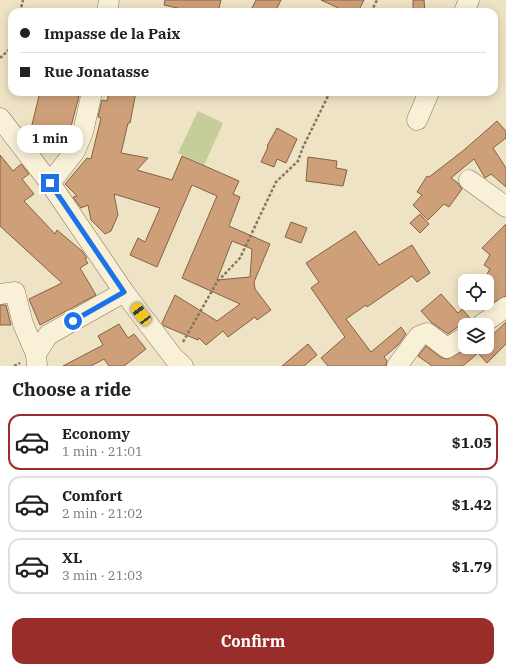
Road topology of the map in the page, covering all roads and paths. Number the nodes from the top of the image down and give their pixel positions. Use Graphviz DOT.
graph roads {
  1 [pos="8,51"];
  2 [pos="0,58"];
  3 [pos="91,96"];
  4 [pos="328,96"];
  5 [pos="427,96"];
  6 [pos="0,118"];
  7 [pos="417,120"];
  8 [pos="469,180"];
  9 [pos="50,183"];
  10 [pos="506,207"];
  11 [pos="124,292"];
  12 [pos="0,294"];
  13 [pos="506,307"];
  14 [pos="491,318"];
  15 [pos="458,341"];
  16 [pos="36,360"];
  17 [pos="178,362"];
  18 [pos="397,366"];
  1 -- 2 [label="path"];
  3 -- 9 [label="street"];
  4 -- 17 [label="path"];
  5 -- 7 [label="street"];
  6 -- 9 [label="street"];
  8 -- 10 [label="street"];
  9 -- 11 [label="street"];
  11 -- 16 [label="street"];
  11 -- 17 [label="street"];
  12 -- 16 [label="street"];
  13 -- 14 [label="street"];
  15 -- 18 [label="street"];
}
